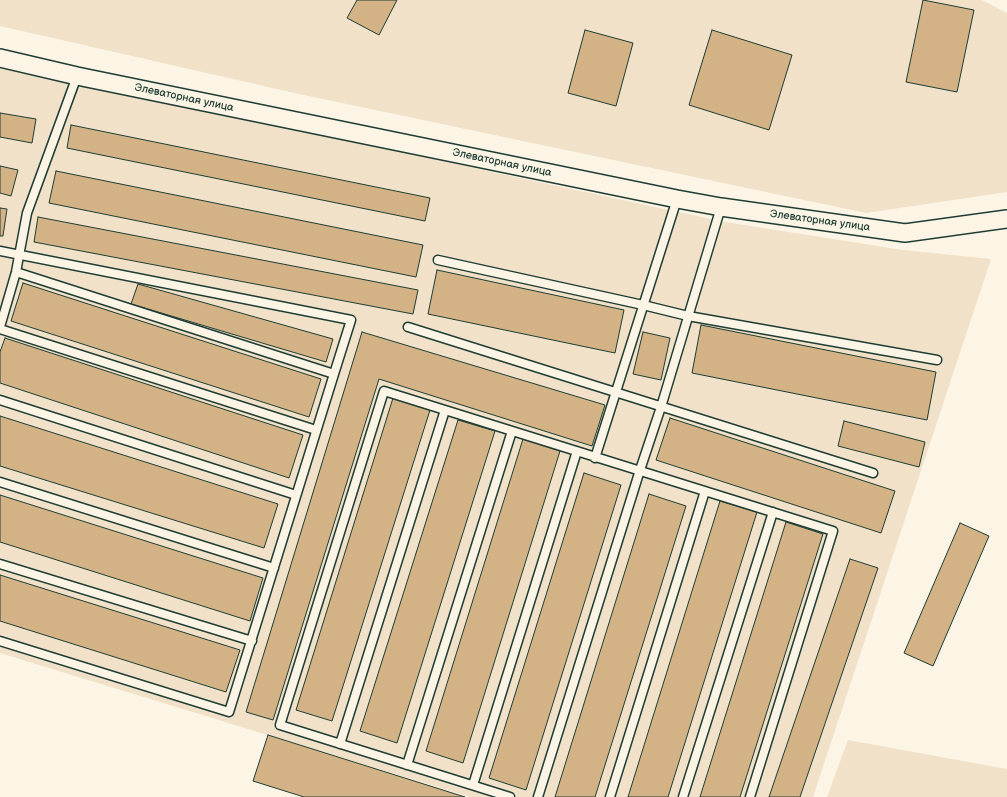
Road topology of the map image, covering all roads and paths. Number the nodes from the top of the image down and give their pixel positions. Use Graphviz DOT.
graph roads {
  1 [pos="0,58"];
  2 [pos="78,76"];
  3 [pos="677,199"];
  4 [pos="721,207"];
  5 [pos="1007,219"];
  6 [pos="0,251"];
  7 [pos="19,256"];
  8 [pos="438,260"];
  9 [pos="16,272"];
  10 [pos="644,305"];
  11 [pos="688,316"];
  12 [pos="408,327"];
  13 [pos="0,328"];
  14 [pos="937,360"];
  15 [pos="334,374"];
  16 [pos="616,391"];
  17 [pos="0,400"];
  18 [pos="661,407"];
  19 [pos="445,410"];
  20 [pos="316,430"];
  21 [pos="512,431"];
  22 [pos="577,451"];
  23 [pos="596,458"];
  24 [pos="640,470"];
  25 [pos="873,473"];
  26 [pos="0,482"];
  27 [pos="705,491"];
  28 [pos="296,495"];
  29 [pos="773,512"];
  30 [pos="0,564"];
  31 [pos="274,568"];
  32 [pos="0,641"];
  33 [pos="252,641"];
  34 [pos="340,744"];
  35 [pos="407,765"];
  36 [pos="472,786"];
  37 [pos="510,797"];
  38 [pos="538,797"];
  39 [pos="610,797"];
  40 [pos="683,797"];
  41 [pos="750,797"];
  1 -- 2 [label="street, Элеваторная улица"];
  2 -- 3 [label="street, Элеваторная улица"];
  2 -- 7 [label="lane"];
  3 -- 4 [label="street, Элеваторная улица"];
  3 -- 10 [label="lane"];
  4 -- 5 [label="street, Элеваторная улица"];
  4 -- 11 [label="lane"];
  6 -- 7 [label="lane"];
  7 -- 9 [label="lane"];
  7 -- 15 [label="lane"];
  8 -- 10 [label="lane"];
  9 -- 13 [label="lane"];
  9 -- 15 [label="lane"];
  10 -- 11 [label="lane"];
  10 -- 16 [label="lane"];
  11 -- 14 [label="lane"];
  11 -- 18 [label="lane"];
  12 -- 16 [label="lane"];
  13 -- 20 [label="lane"];
  15 -- 20 [label="lane"];
  16 -- 18 [label="lane"];
  16 -- 23 [label="lane"];
  17 -- 28 [label="lane"];
  18 -- 24 [label="lane"];
  18 -- 25 [label="lane"];
  19 -- 21 [label="lane"];
  19 -- 34 [label="lane"];
  19 -- 34 [label="lane"];
  20 -- 28 [label="lane"];
  21 -- 22 [label="lane"];
  21 -- 35 [label="lane"];
  22 -- 23 [label="lane"];
  22 -- 36 [label="lane"];
  23 -- 24 [label="lane"];
  24 -- 27 [label="lane"];
  24 -- 38 [label="lane"];
  26 -- 31 [label="lane"];
  27 -- 29 [label="lane"];
  27 -- 39 [label="lane"];
  28 -- 31 [label="lane"];
  29 -- 40 [label="lane"];
  29 -- 41 [label="lane"];
  30 -- 33 [label="lane"];
  31 -- 33 [label="lane"];
  32 -- 33 [label="lane"];
  34 -- 35 [label="lane"];
  35 -- 36 [label="lane"];
  36 -- 37 [label="lane"];
}
